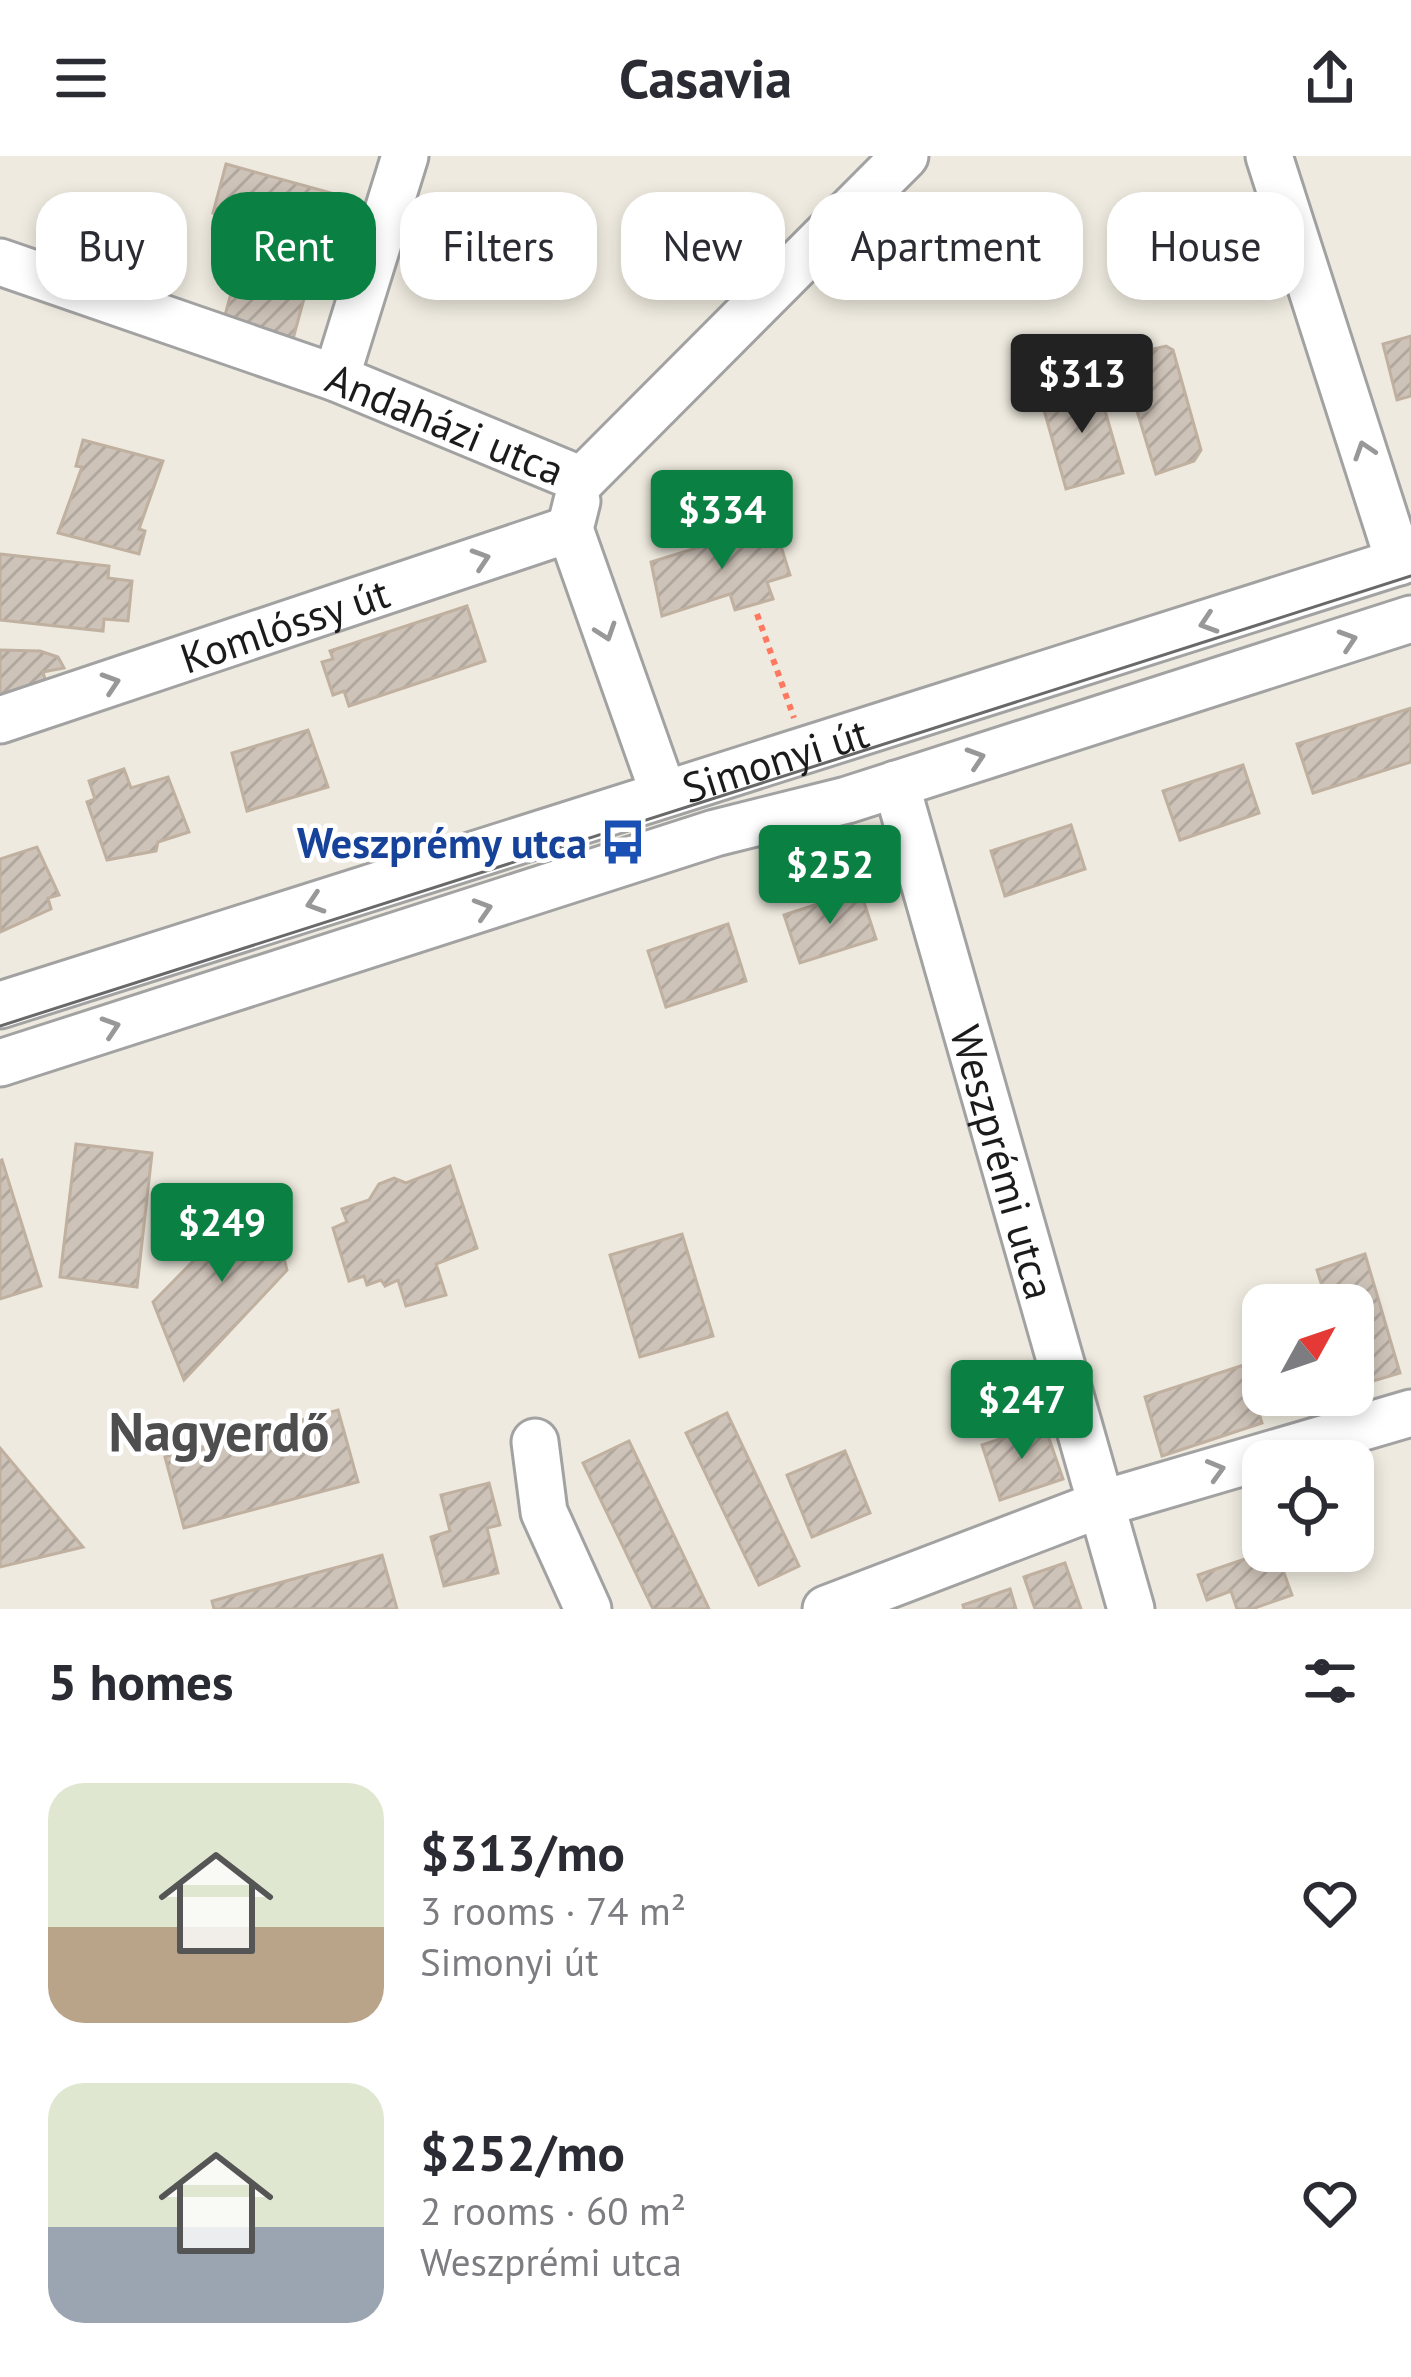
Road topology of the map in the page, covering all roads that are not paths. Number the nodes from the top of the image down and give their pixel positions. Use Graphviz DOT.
graph roads {
  1 [pos="405,156"];
  2 [pos="905,156"];
  3 [pos="1270,156"];
  4 [pos="0,262"];
  5 [pos="336,378"];
  6 [pos="582,480"];
  7 [pos="570,530"];
  8 [pos="1405,560"];
  9 [pos="1411,620"];
  10 [pos="0,720"];
  11 [pos="896,784"];
  12 [pos="663,792"];
  13 [pos="0,1005"];
  14 [pos="0,1064"];
  15 [pos="1411,1413"];
  16 [pos="535,1442"];
  17 [pos="1104,1504"];
  18 [pos="588,1609"];
  19 [pos="826,1609"];
  20 [pos="1131,1609"];
  1 -- 5 [label="street"];
  2 -- 6 [label="street"];
  8 -- 3 [label="street, one-way"];
  4 -- 5 [label="street, Andaházi utca"];
  5 -- 6 [label="street, Andaházi utca"];
  6 -- 7 [label="street, Andaházi utca"];
  10 -- 7 [label="street, Komlóssy út, one-way"];
  7 -- 12 [label="street, Andaházi utca, one-way"];
  8 -- 12 [label="street, Simonyi út, one-way"];
  11 -- 9 [label="street, Simonyi út, one-way"];
  14 -- 11 [label="street, Simonyi út, one-way"];
  11 -- 17 [label="street, Weszprémi utca"];
  12 -- 13 [label="street, Simonyi út, one-way"];
  17 -- 15 [label="street, one-way"];
  16 -- 18 [label="street"];
  17 -- 19 [label="street"];
  17 -- 20 [label="street, Weszprémi utca"];
}
